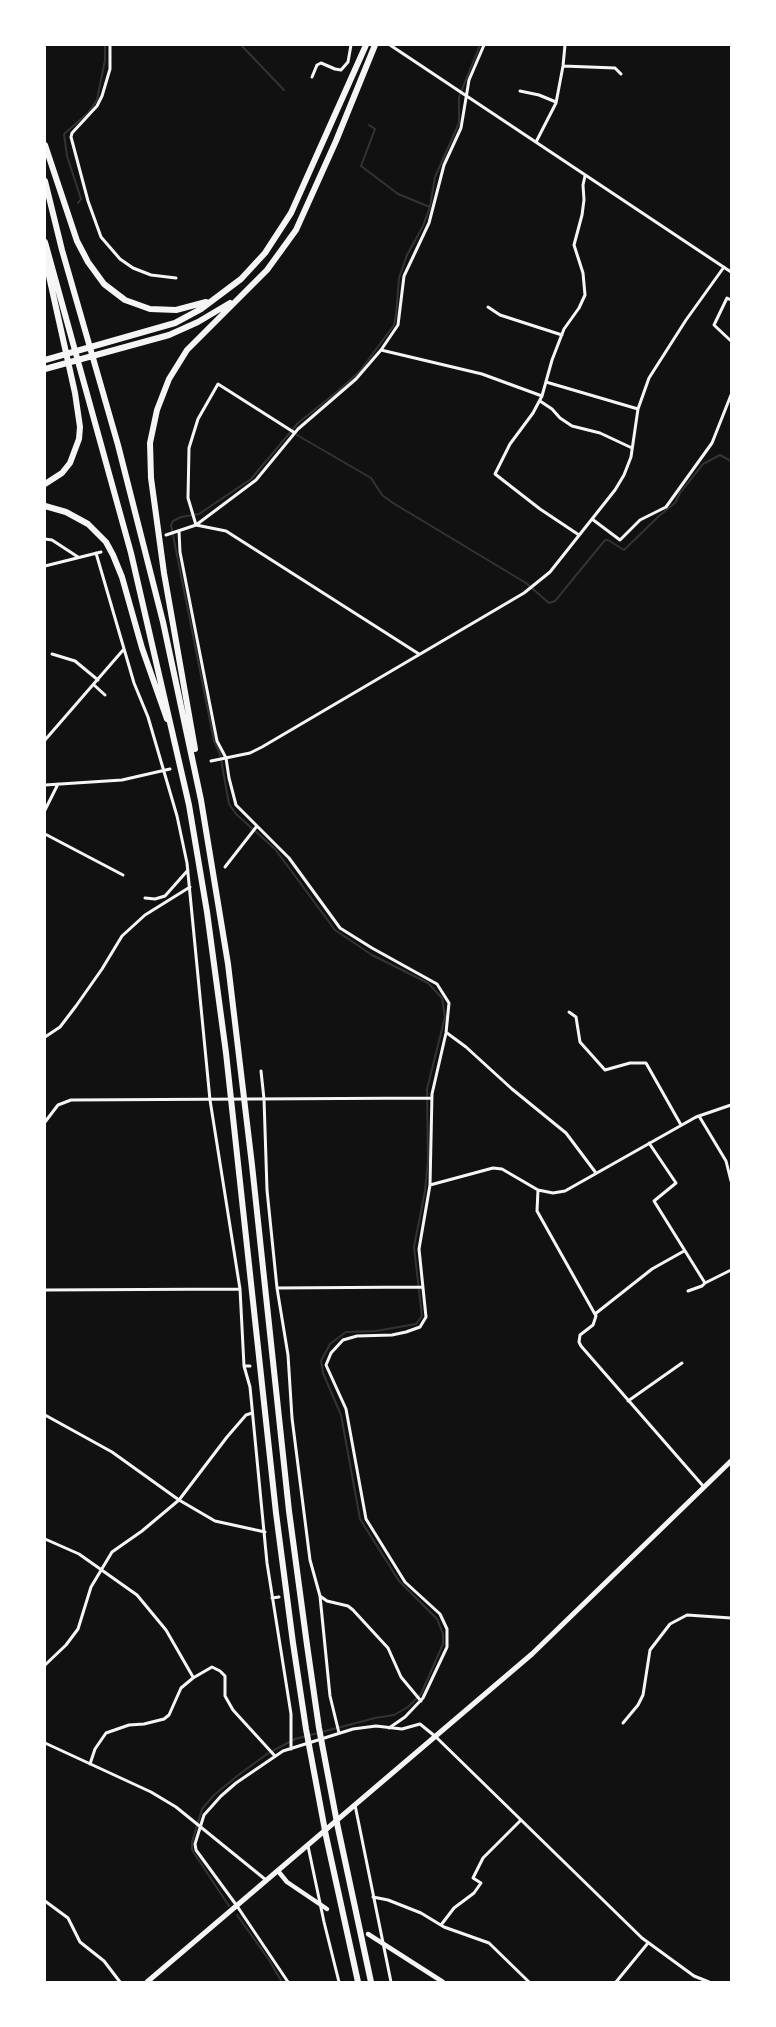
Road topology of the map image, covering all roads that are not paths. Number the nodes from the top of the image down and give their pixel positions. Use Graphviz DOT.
graph roads {
  1 [pos="110,45"];
  2 [pos="351,45"];
  3 [pos="366,45"];
  4 [pos="375,45"];
  5 [pos="390,45"];
  6 [pos="484,45"];
  7 [pos="565,45"];
  8 [pos="563,66"];
  9 [pos="621,74"];
  10 [pos="312,77"];
  11 [pos="520,91"];
  12 [pos="467,97"];
  13 [pos="556,103"];
  14 [pos="536,142"];
  15 [pos="45,145"];
  16 [pos="585,176"];
  17 [pos="45,181"];
  18 [pos="45,242"];
  19 [pos="45,258"];
  20 [pos="724,267"];
  21 [pos="731,272"];
  22 [pos="176,278"];
  23 [pos="228,290"];
  24 [pos="242,295"];
  25 [pos="731,300"];
  26 [pos="488,307"];
  27 [pos="562,335"];
  28 [pos="731,341"];
  29 [pos="381,350"];
  30 [pos="47,360"];
  31 [pos="49,368"];
  32 [pos="546,382"];
  33 [pos="731,395"];
  34 [pos="542,396"];
  35 [pos="540,401"];
  36 [pos="638,408"];
  37 [pos="292,432"];
  38 [pos="632,448"];
  39 [pos="45,484"];
  40 [pos="45,506"];
  41 [pos="592,519"];
  42 [pos="196,525"];
  43 [pos="177,532"];
  44 [pos="168,534"];
  45 [pos="579,535"];
  46 [pos="45,538"];
  47 [pos="101,552"];
  48 [pos="96,553"];
  49 [pos="78,557"];
  50 [pos="45,566"];
  51 [pos="124,649"];
  52 [pos="52,654"];
  53 [pos="419,654"];
  54 [pos="98,680"];
  55 [pos="94,685"];
  56 [pos="105,695"];
  57 [pos="45,741"];
  58 [pos="178,750"];
  59 [pos="222,759"];
  60 [pos="211,761"];
  61 [pos="170,770"];
  62 [pos="162,771"];
  63 [pos="58,784"];
  64 [pos="45,785"];
  65 [pos="201,800"];
  66 [pos="45,810"];
  67 [pos="256,827"];
  68 [pos="45,834"];
  69 [pos="225,867"];
  70 [pos="188,870"];
  71 [pos="123,875"];
  72 [pos="190,887"];
  73 [pos="146,898"];
  74 [pos="569,1012"];
  75 [pos="447,1033"];
  76 [pos="45,1037"];
  77 [pos="261,1071"];
  78 [pos="263,1099"];
  79 [pos="431,1099"];
  80 [pos="212,1100"];
  81 [pos="731,1105"];
  82 [pos="699,1116"];
  83 [pos="45,1122"];
  84 [pos="681,1125"];
  85 [pos="649,1142"];
  86 [pos="596,1173"];
  87 [pos="731,1181"];
  88 [pos="430,1185"];
  89 [pos="538,1190"];
  90 [pos="684,1250"];
  91 [pos="731,1270"];
  92 [pos="705,1283"];
  93 [pos="422,1287"];
  94 [pos="277,1288"];
  95 [pos="240,1289"];
  96 [pos="45,1290"];
  97 [pos="688,1290"];
  98 [pos="595,1314"];
  99 [pos="288,1362"];
  100 [pos="282,1363"];
  101 [pos="682,1363"];
  102 [pos="250,1365"];
  103 [pos="244,1366"];
  104 [pos="628,1401"];
  105 [pos="252,1413"];
  106 [pos="45,1415"];
  107 [pos="731,1461"];
  108 [pos="705,1488"];
  109 [pos="179,1500"];
  110 [pos="265,1532"];
  111 [pos="45,1539"];
  112 [pos="102,1569"];
  113 [pos="318,1590"];
  114 [pos="311,1592"];
  115 [pos="320,1596"];
  116 [pos="279,1597"];
  117 [pos="272,1598"];
  118 [pos="731,1618"];
  119 [pos="45,1665"];
  120 [pos="193,1678"];
  121 [pos="418,1698"];
  122 [pos="623,1723"];
  123 [pos="389,1728"];
  124 [pos="338,1729"];
  125 [pos="436,1737"];
  126 [pos="45,1743"];
  127 [pos="292,1747"];
  128 [pos="272,1753"];
  129 [pos="90,1764"];
  130 [pos="355,1805"];
  131 [pos="520,1821"];
  132 [pos="199,1826"];
  133 [pos="308,1846"];
  134 [pos="278,1871"];
  135 [pos="267,1880"];
  136 [pos="373,1898"];
  137 [pos="45,1901"];
  138 [pos="321,1905"];
  139 [pos="237,1906"];
  140 [pos="327,1909"];
  141 [pos="441,1925"];
  142 [pos="369,1934"];
  143 [pos="382,1943"];
  144 [pos="648,1943"];
  145 [pos="120,1982"];
  146 [pos="147,1982"];
  147 [pos="288,1982"];
  148 [pos="339,1982"];
  149 [pos="357,1982"];
  150 [pos="371,1982"];
  151 [pos="392,1982"];
  152 [pos="443,1982"];
  153 [pos="529,1982"];
  154 [pos="616,1982"];
  155 [pos="709,1982"];
  1 -- 22 [label="street"];
  2 -- 10 [label="street"];
  3 -- 23 [label="highway"];
  4 -- 24 [label="highway"];
  5 -- 12 [label="street"];
  6 -- 12 [label="street"];
  7 -- 8 [label="street"];
  8 -- 9 [label="street"];
  8 -- 13 [label="street"];
  11 -- 13 [label="street"];
  12 -- 14 [label="street"];
  12 -- 29 [label="street"];
  13 -- 14 [label="street"];
  14 -- 16 [label="street"];
  15 -- 23 [label="highway"];
  16 -- 20 [label="street"];
  16 -- 27 [label="street"];
  17 -- 65 [label="highway"];
  18 -- 58 [label="highway"];
  19 -- 39 [label="highway"];
  20 -- 21 [label="street"];
  20 -- 36 [label="street"];
  23 -- 30 [label="highway"];
  24 -- 31 [label="highway"];
  24 -- 65 [label="highway"];
  25 -- 28 [label="street"];
  26 -- 27 [label="street"];
  27 -- 32 [label="street"];
  29 -- 34 [label="street"];
  29 -- 37 [label="street"];
  32 -- 34 [label="street"];
  32 -- 36 [label="street"];
  33 -- 41 [label="street"];
  34 -- 35 [label="street"];
  35 -- 38 [label="street"];
  35 -- 45 [label="street"];
  36 -- 38 [label="street"];
  37 -- 42 [label="street"];
  37 -- 42 [label="street"];
  38 -- 41 [label="street"];
  40 -- 58 [label="highway"];
  41 -- 45 [label="street"];
  42 -- 43 [label="street"];
  42 -- 53 [label="street"];
  43 -- 44 [label="street"];
  43 -- 59 [label="street"];
  45 -- 53 [label="street"];
  46 -- 49 [label="street"];
  47 -- 48 [label="street"];
  48 -- 49 [label="street"];
  48 -- 51 [label="street"];
  49 -- 50 [label="street"];
  51 -- 54 [label="street"];
  51 -- 62 [label="street"];
  52 -- 54 [label="street"];
  53 -- 59 [label="street"];
  54 -- 55 [label="street"];
  55 -- 56 [label="street"];
  55 -- 57 [label="street"];
  58 -- 149 [label="highway"];
  59 -- 60 [label="street"];
  59 -- 67 [label="street"];
  61 -- 62 [label="street"];
  62 -- 63 [label="street"];
  62 -- 70 [label="street"];
  63 -- 64 [label="street"];
  63 -- 66 [label="street"];
  65 -- 150 [label="highway"];
  67 -- 69 [label="street"];
  67 -- 75 [label="street"];
  68 -- 71 [label="street"];
  70 -- 72 [label="street"];
  70 -- 73 [label="street"];
  72 -- 76 [label="street"];
  72 -- 80 [label="street"];
  74 -- 84 [label="street"];
  75 -- 79 [label="street"];
  75 -- 86 [label="street"];
  77 -- 78 [label="street"];
  78 -- 79 [label="street"];
  78 -- 80 [label="street"];
  78 -- 94 [label="street"];
  79 -- 88 [label="street"];
  80 -- 83 [label="street"];
  80 -- 95 [label="street"];
  81 -- 82 [label="street"];
  82 -- 84 [label="street"];
  82 -- 87 [label="street"];
  84 -- 85 [label="street"];
  85 -- 86 [label="street"];
  85 -- 90 [label="street"];
  86 -- 89 [label="street"];
  88 -- 89 [label="street"];
  88 -- 93 [label="street"];
  89 -- 98 [label="street"];
  90 -- 92 [label="street"];
  90 -- 98 [label="street"];
  91 -- 92 [label="street"];
  92 -- 97 [label="street"];
  93 -- 94 [label="street"];
  93 -- 121 [label="street"];
  94 -- 99 [label="street"];
  95 -- 96 [label="street"];
  95 -- 103 [label="street"];
  98 -- 104 [label="street"];
  99 -- 100 [label="street"];
  99 -- 113 [label="street"];
  101 -- 104 [label="street"];
  102 -- 103 [label="street"];
  103 -- 105 [label="street"];
  104 -- 108 [label="street"];
  105 -- 109 [label="street"];
  105 -- 110 [label="street"];
  106 -- 109 [label="street"];
  107 -- 108 [label="highway"];
  108 -- 125 [label="highway"];
  109 -- 110 [label="street"];
  109 -- 112 [label="street"];
  110 -- 117 [label="street"];
  111 -- 112 [label="street"];
  112 -- 119 [label="street"];
  112 -- 120 [label="street"];
  113 -- 114 [label="street"];
  113 -- 115 [label="street"];
  115 -- 121 [label="street"];
  115 -- 124 [label="street"];
  116 -- 117 [label="street"];
  117 -- 127 [label="street"];
  118 -- 122 [label="street"];
  120 -- 128 [label="street"];
  120 -- 129 [label="street"];
  121 -- 123 [label="street"];
  123 -- 124 [label="street"];
  123 -- 125 [label="street"];
  124 -- 127 [label="street"];
  125 -- 130 [label="highway"];
  125 -- 131 [label="street"];
  126 -- 129 [label="street"];
  127 -- 128 [label="street"];
  128 -- 132 [label="street"];
  129 -- 132 [label="street"];
  130 -- 133 [label="highway"];
  130 -- 136 [label="street"];
  131 -- 141 [label="street"];
  131 -- 144 [label="street"];
  132 -- 135 [label="street"];
  132 -- 139 [label="street"];
  133 -- 134 [label="highway"];
  133 -- 138 [label="street"];
  134 -- 135 [label="highway"];
  134 -- 138 [label="main road"];
  135 -- 139 [label="highway"];
  136 -- 141 [label="street"];
  136 -- 143 [label="street"];
  137 -- 145 [label="street"];
  138 -- 140 [label="main road"];
  138 -- 148 [label="street"];
  139 -- 146 [label="highway"];
  139 -- 147 [label="street"];
  141 -- 153 [label="street"];
  142 -- 143 [label="main road"];
  143 -- 151 [label="street"];
  143 -- 152 [label="main road"];
  144 -- 154 [label="street"];
  144 -- 155 [label="street"];
}
